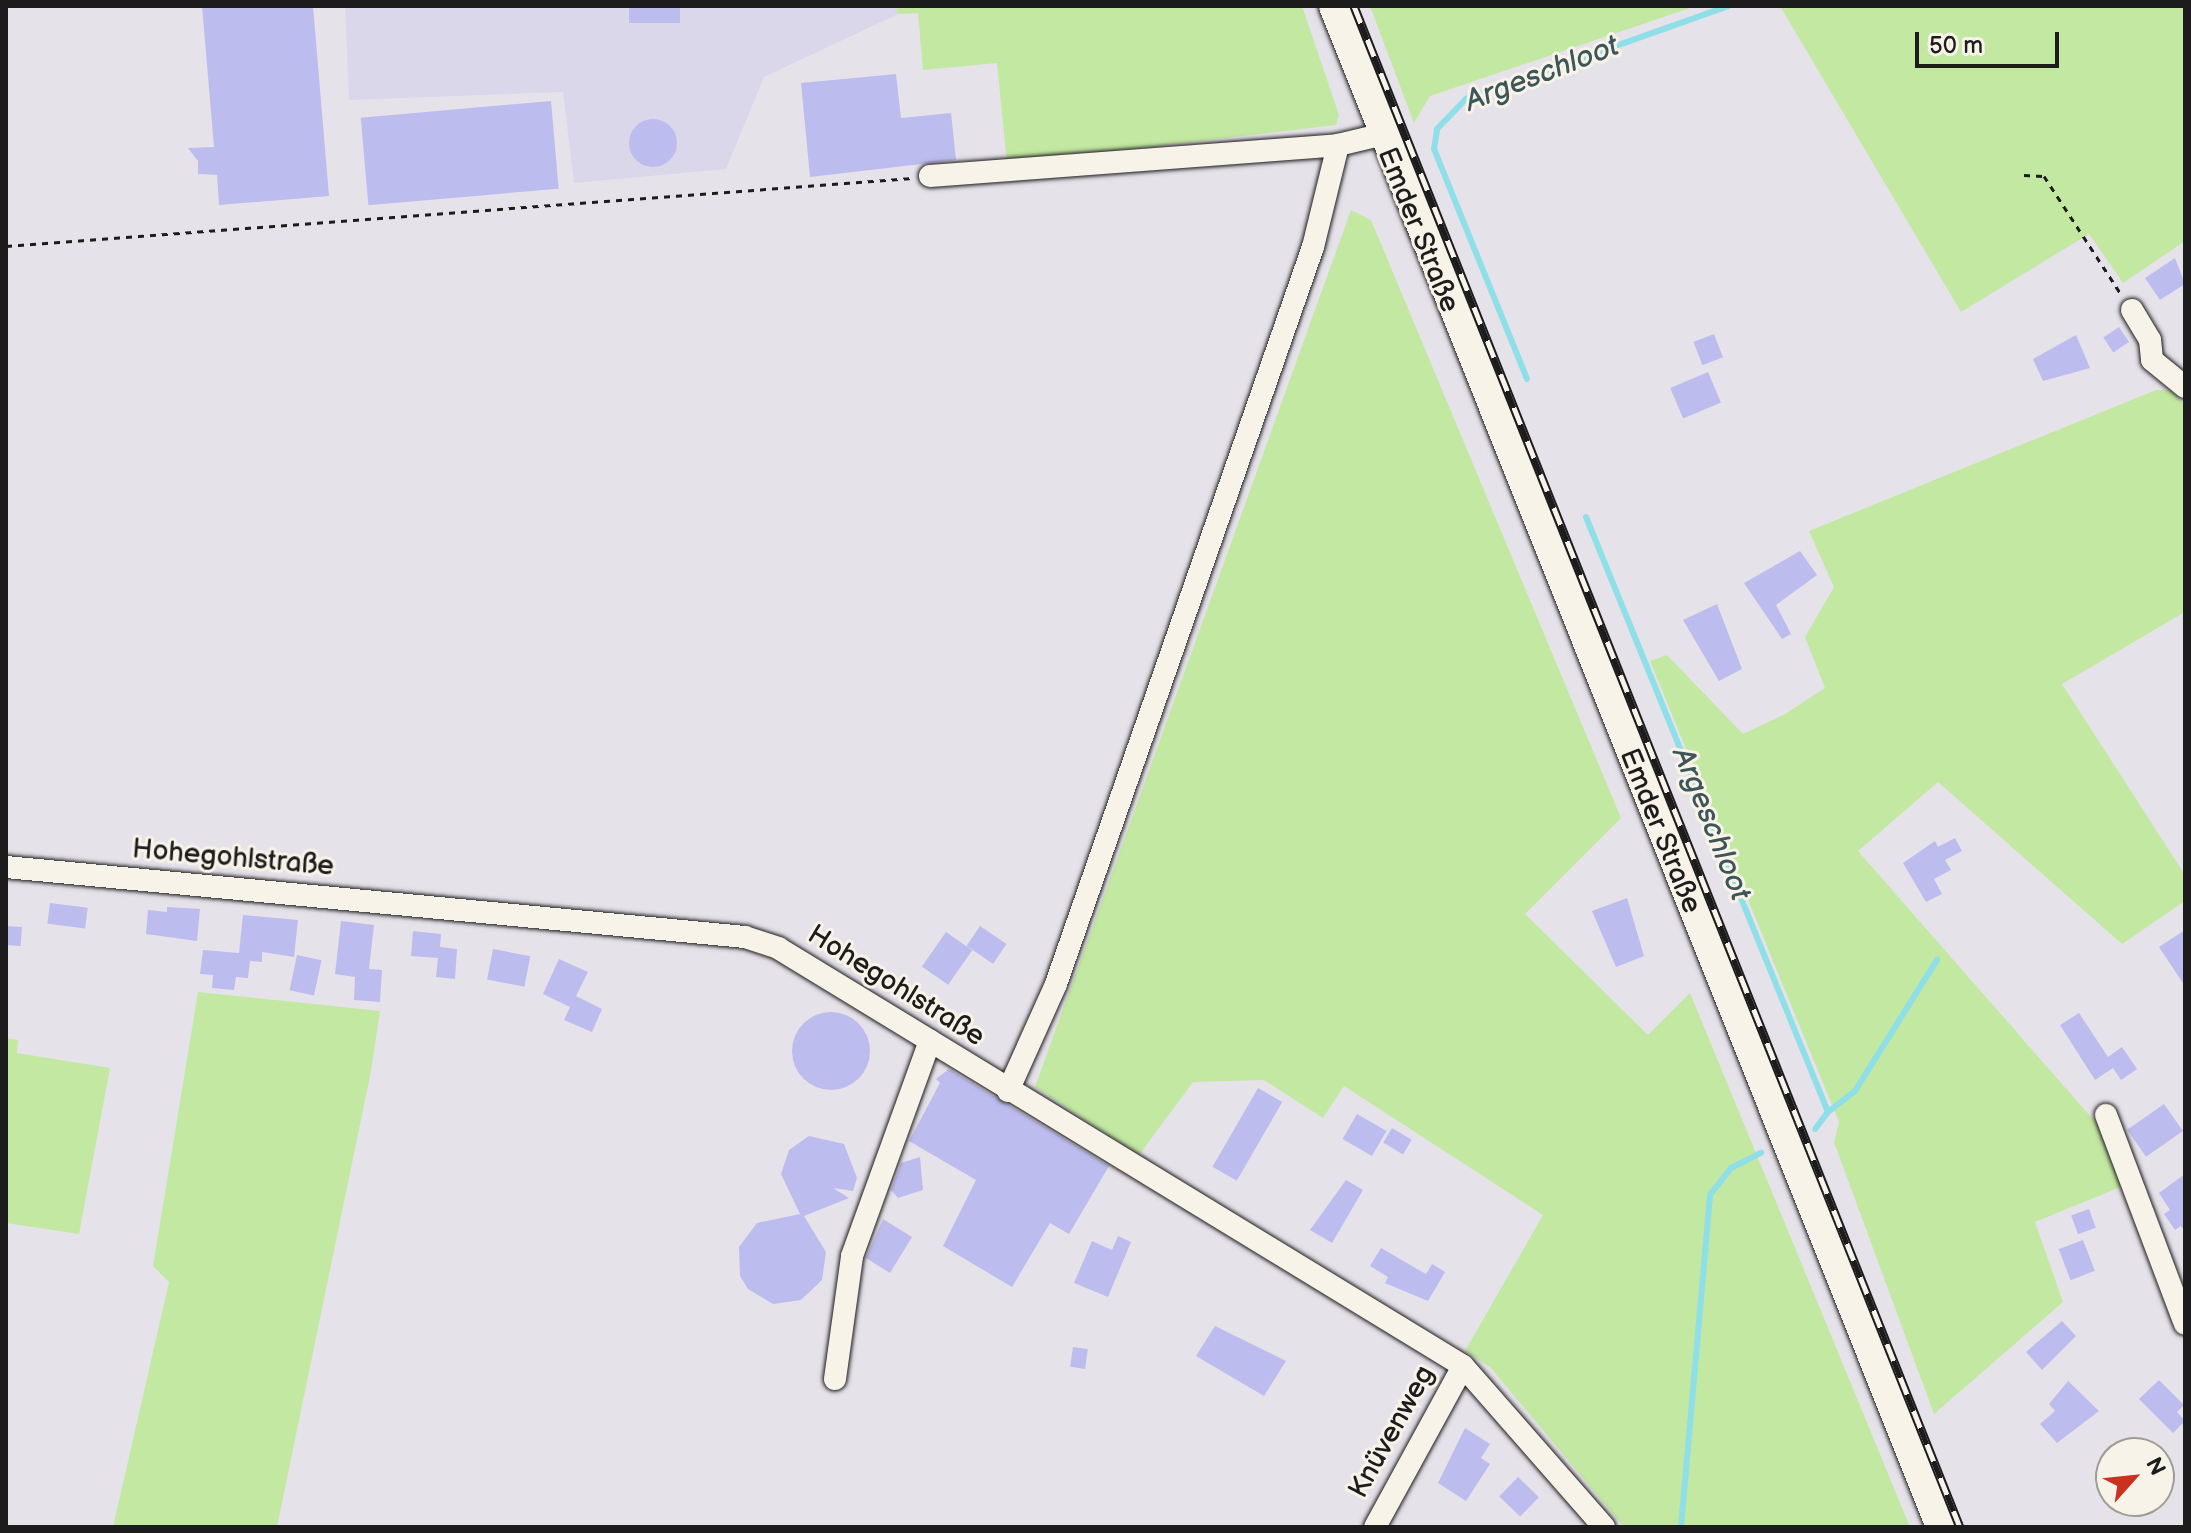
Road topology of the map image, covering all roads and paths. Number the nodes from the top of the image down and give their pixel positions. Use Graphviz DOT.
graph roads {
  1 [pos="1334,6"];
  2 [pos="1380,135"];
  3 [pos="1338,145"];
  4 [pos="2024,175"];
  5 [pos="930,176"];
  6 [pos="6,246"];
  7 [pos="2132,310"];
  8 [pos="2185,387"];
  9 [pos="6,867"];
  10 [pos="930,1041"];
  11 [pos="1008,1091"];
  12 [pos="2106,1115"];
  13 [pos="2185,1324"];
  14 [pos="1463,1366"];
  15 [pos="835,1379"];
  16 [pos="1375,1527"];
  17 [pos="1604,1527"];
  18 [pos="1941,1527"];
  1 -- 2 [label="main road, Emder Straße"];
  2 -- 3 [label="street, Emder Straße"];
  2 -- 18 [label="main road, Emder Straße"];
  3 -- 5 [label="street, Emder Straße"];
  3 -- 11 [label="street"];
  4 -- 7 [label="path"];
  5 -- 6 [label="path"];
  7 -- 8 [label="street"];
  9 -- 10 [label="street, Hohegohlstraße"];
  10 -- 11 [label="street, Hohegohlstraße"];
  10 -- 15 [label="street"];
  11 -- 14 [label="street, Hohegohlstraße"];
  12 -- 13 [label="street"];
  14 -- 16 [label="street, Knüvenweg"];
  14 -- 17 [label="street, Hohegohlstraße"];
}
